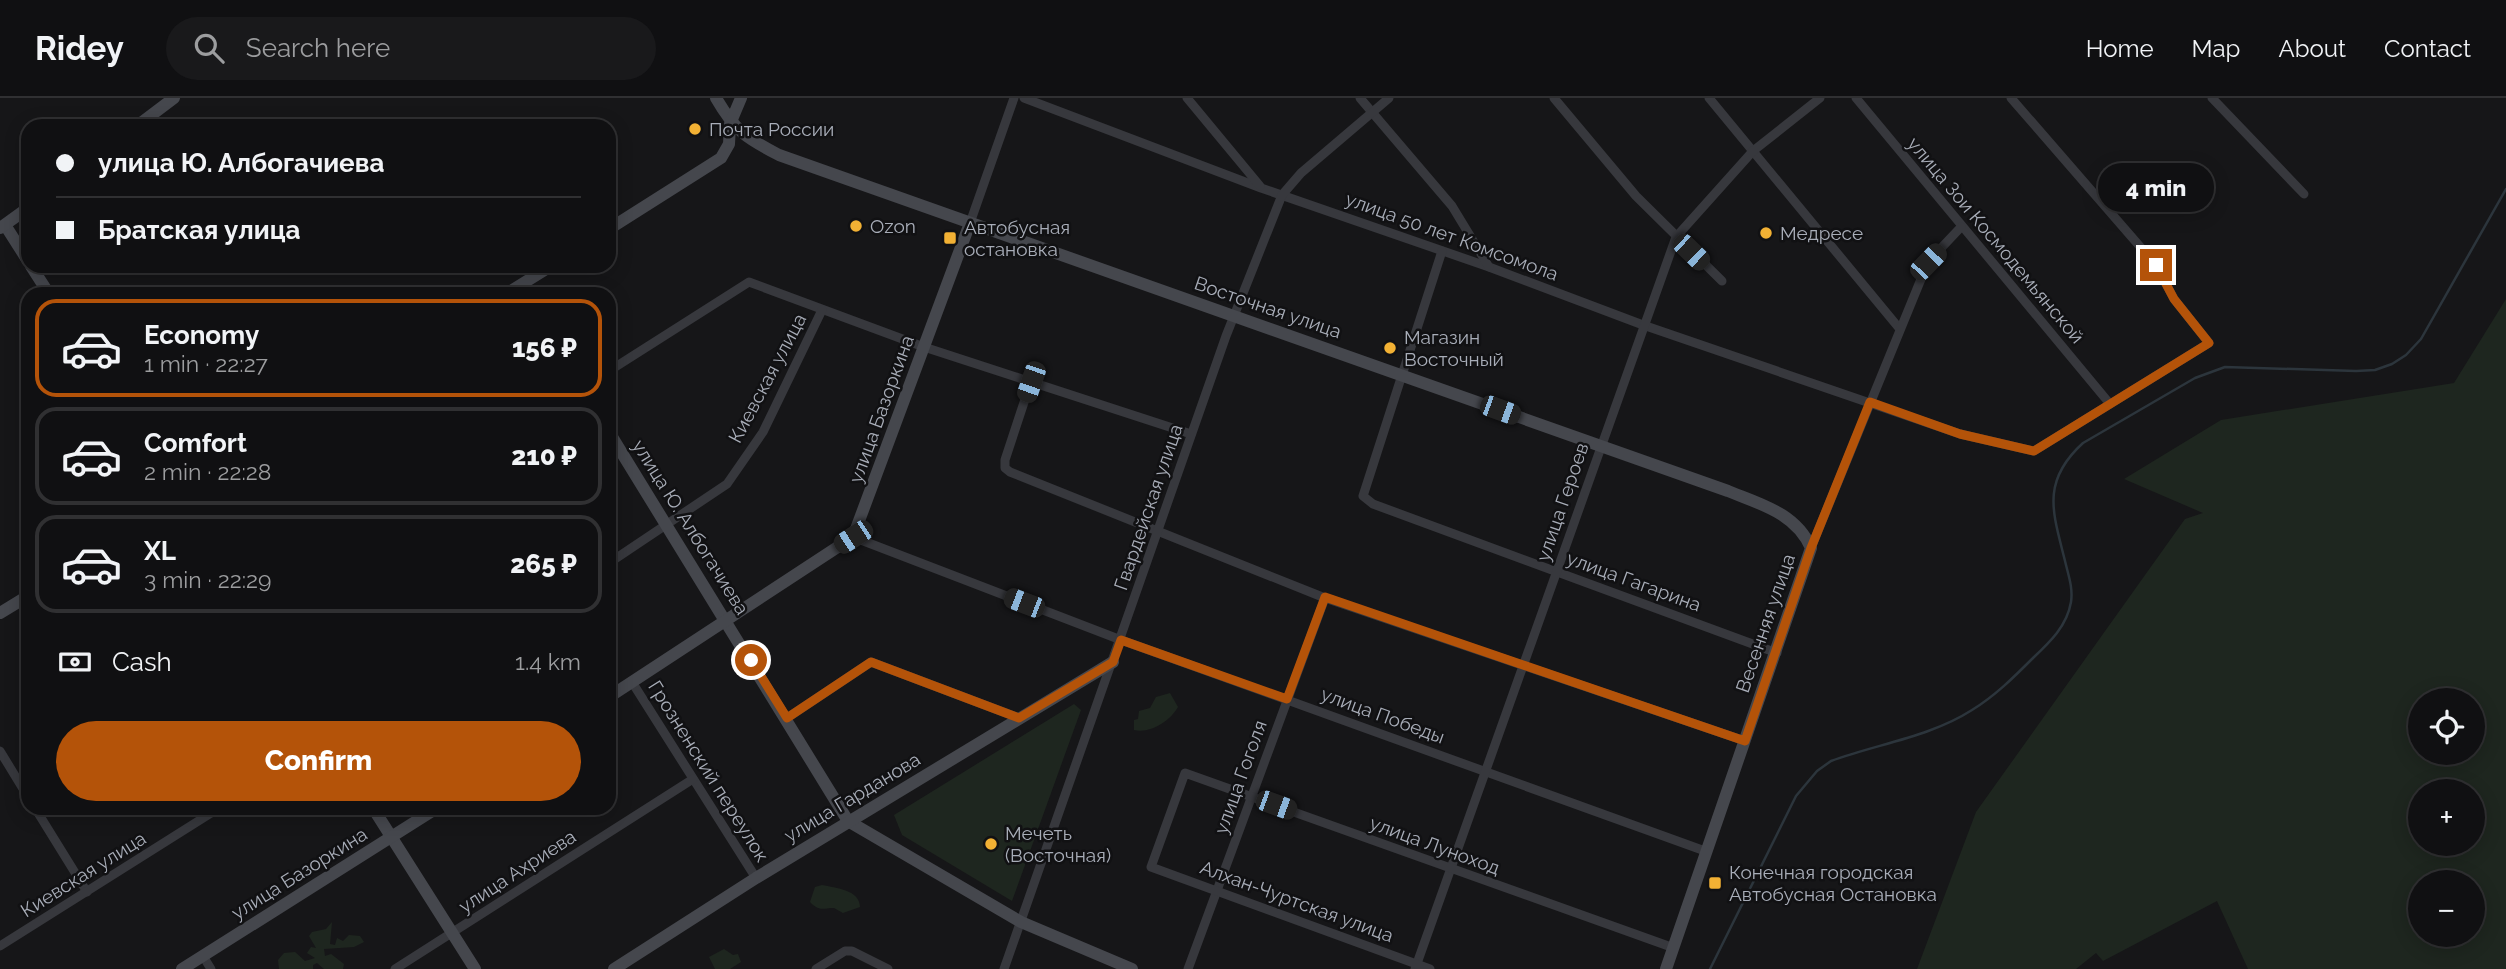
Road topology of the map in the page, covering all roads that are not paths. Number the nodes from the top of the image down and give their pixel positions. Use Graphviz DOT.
graph roads {
  1 [pos="174,98"];
  2 [pos="716,98"];
  3 [pos="741,98"];
  4 [pos="1014,98"];
  5 [pos="1024,98"];
  6 [pos="1187,98"];
  7 [pos="1360,98"];
  8 [pos="1389,98"];
  9 [pos="1554,98"];
  10 [pos="1709,98"];
  11 [pos="1820,98"];
  12 [pos="1856,98"];
  13 [pos="2011,98"];
  14 [pos="2212,98"];
  15 [pos="1372,112"];
  16 [pos="146,119"];
  17 [pos="730,124"];
  18 [pos="752,141"];
  19 [pos="726,151"];
  20 [pos="1753,151"];
  21 [pos="1261,188"];
  22 [pos="2304,194"];
  23 [pos="1282,195"];
  24 [pos="21,213"];
  25 [pos="970,223"];
  26 [pos="616,225"];
  27 [pos="3,227"];
  28 [pos="1961,227"];
  29 [pos="1676,237"];
  30 [pos="21,251"];
  31 [pos="1442,251"];
  32 [pos="1489,267"];
  33 [pos="541,273"];
  34 [pos="1722,281"];
  35 [pos="522,287"];
  36 [pos="822,310"];
  37 [pos="1233,315"];
  38 [pos="1643,325"];
  39 [pos="1899,328"];
  40 [pos="924,347"];
  41 [pos="616,366"];
  42 [pos="1400,374"];
  43 [pos="1031,382"];
  44 [pos="1870,402"];
  45 [pos="2110,404"];
  46 [pos="1191,434"];
  47 [pos="616,443"];
  48 [pos="1600,447"];
  49 [pos="668,526"];
  50 [pos="1157,529"];
  51 [pos="853,537"];
  52 [pos="1811,548"];
  53 [pos="616,559"];
  54 [pos="1557,571"];
  55 [pos="1325,597"];
  56 [pos="21,600"];
  57 [pos="0,613"];
  58 [pos="726,620"];
  59 [pos="1121,640"];
  60 [pos="1777,653"];
  61 [pos="1113,662"];
  62 [pos="1524,665"];
  63 [pos="632,682"];
  64 [pos="616,692"];
  65 [pos="1287,699"];
  66 [pos="787,718"];
  67 [pos="1019,718"];
  68 [pos="1745,741"];
  69 [pos="0,751"];
  70 [pos="1488,771"];
  71 [pos="692,779"];
  72 [pos="21,786"];
  73 [pos="1251,795"];
  74 [pos="39,815"];
  75 [pos="208,815"];
  76 [pos="377,815"];
  77 [pos="426,815"];
  78 [pos="848,821"];
  79 [pos="391,838"];
  80 [pos="1705,852"];
  81 [pos="1151,867"];
  82 [pos="1452,870"];
  83 [pos="756,878"];
  84 [pos="1217,891"];
  85 [pos="87,892"];
  86 [pos="1021,922"];
  87 [pos="453,933"];
  88 [pos="0,946"];
  89 [pos="1674,948"];
  90 [pos="203,956"];
  91 [pos="1416,967"];
  92 [pos="182,969"];
  93 [pos="211,969"];
  94 [pos="395,969"];
  95 [pos="475,969"];
  96 [pos="614,969"];
  97 [pos="816,969"];
  98 [pos="888,969"];
  99 [pos="1004,969"];
  100 [pos="1132,969"];
  101 [pos="1188,969"];
  102 [pos="1430,969"];
  103 [pos="1666,969"];
  1 -- 16 [label="street"];
  2 -- 17 [label="street, Восточная улица"];
  3 -- 17 [label="street"];
  4 -- 25 [label="street, улица Базоркина"];
  5 -- 21 [label="street, улица 50 лет Комсомола"];
  6 -- 21 [label="street"];
  7 -- 15 [label="street"];
  8 -- 15 [label="street, Гвардейская улица"];
  9 -- 29 [label="street"];
  10 -- 20 [label="street"];
  11 -- 20 [label="street, улица Героев"];
  12 -- 28 [label="street, улица Зои Космодемьянской"];
  13 -- 45 [label="street, улица 50 лет Комсомола"];
  14 -- 22 [label="street"];
  15 -- 23 [label="street, Гвардейская улица"];
  15 -- 32 [label="street"];
  17 -- 18 [label="street, Восточная улица"];
  17 -- 19 [label="street"];
  18 -- 19 [label="street"];
  18 -- 25 [label="street, Восточная улица"];
  19 -- 26 [label="street"];
  20 -- 29 [label="street, улица Героев"];
  20 -- 39 [label="street"];
  21 -- 23 [label="street, улица 50 лет Комсомола"];
  23 -- 31 [label="street, улица 50 лет Комсомола"];
  23 -- 37 [label="street, Гвардейская улица"];
  24 -- 27 [label="street"];
  25 -- 37 [label="street, Восточная улица"];
  25 -- 40 [label="street, улица Базоркина"];
  27 -- 30 [label="street"];
  28 -- 39 [label="street, Весенняя улица"];
  28 -- 45 [label="street, улица Зои Космодемьянской"];
  29 -- 34 [label="street"];
  29 -- 38 [label="street, улица Героев"];
  31 -- 32 [label="street, улица 50 лет Комсомола"];
  31 -- 42 [label="street"];
  32 -- 38 [label="street, улица 50 лет Комсомола"];
  33 -- 35 [label="street"];
  36 -- 40 [label="street"];
  36 -- 41 [label="street"];
  36 -- 49 [label="street, Киевская улица"];
  37 -- 42 [label="street, Восточная улица"];
  37 -- 46 [label="street, Гвардейская улица"];
  38 -- 44 [label="street, улица 50 лет Комсомола"];
  38 -- 48 [label="street, улица Героев"];
  39 -- 44 [label="street, Весенняя улица"];
  40 -- 43 [label="street"];
  40 -- 51 [label="street, улица Базоркина"];
  42 -- 48 [label="street, Восточная улица"];
  42 -- 54 [label="street, улица Гагарина"];
  43 -- 46 [label="street"];
  43 -- 50 [label="street"];
  44 -- 45 [label="street, улица 50 лет Комсомола"];
  44 -- 52 [label="street, Весенняя улица"];
  46 -- 50 [label="street, Гвардейская улица"];
  47 -- 49 [label="street, улица Ю. Албогачиева"];
  48 -- 52 [label="street, Восточная улица"];
  48 -- 54 [label="street, улица Героев"];
  49 -- 53 [label="street, Киевская улица"];
  49 -- 58 [label="street, улица Ю. Албогачиева"];
  50 -- 55 [label="street"];
  50 -- 59 [label="street, Гвардейская улица"];
  51 -- 58 [label="street"];
  51 -- 59 [label="street, улица Победы"];
  52 -- 60 [label="street, Весенняя улица"];
  54 -- 60 [label="street, улица Гагарина"];
  54 -- 62 [label="street, улица Героев"];
  55 -- 62 [label="street"];
  55 -- 65 [label="street, улица Гоголя"];
  56 -- 57 [label="street"];
  58 -- 63 [label="street"];
  58 -- 66 [label="street, улица Ю. Албогачиева"];
  59 -- 61 [label="street, Гвардейская улица"];
  59 -- 65 [label="street, улица Победы"];
  60 -- 68 [label="street, Весенняя улица"];
  61 -- 67 [label="street, улица Гарданова"];
  61 -- 86 [label="street, Гвардейская улица"];
  62 -- 68 [label="street"];
  62 -- 70 [label="street, улица Героев"];
  63 -- 64 [label="street"];
  63 -- 71 [label="street, Грозненский переулок"];
  65 -- 70 [label="street, улица Победы"];
  65 -- 73 [label="street, улица Гоголя"];
  66 -- 67 [label="street"];
  66 -- 78 [label="street, улица Ю. Албогачиева"];
  67 -- 78 [label="street, улица Гарданова"];
  68 -- 80 [label="street, Весенняя улица"];
  69 -- 72 [label="street"];
  70 -- 80 [label="street, улица Победы"];
  70 -- 82 [label="street, улица Героев"];
  71 -- 83 [label="street, Грозненский переулок"];
  71 -- 87 [label="street, улица Ахриева"];
  73 -- 81 [label="street, улица Луноход"];
  73 -- 82 [label="street, улица Луноход"];
  73 -- 84 [label="street, улица Гоголя"];
  74 -- 85 [label="street"];
  75 -- 85 [label="street, Киевская улица"];
  76 -- 79 [label="street"];
  77 -- 79 [label="street, улица Базоркина"];
  78 -- 83 [label="street, улица Гарданова"];
  78 -- 86 [label="street"];
  79 -- 87 [label="street"];
  79 -- 90 [label="street, улица Базоркина"];
  80 -- 89 [label="street, Весенняя улица"];
  81 -- 84 [label="street, Алхан-Чуртская улица"];
  82 -- 89 [label="street, улица Луноход"];
  82 -- 91 [label="street, улица Героев"];
  83 -- 96 [label="street, улица Гарданова"];
  84 -- 91 [label="street, Алхан-Чуртская улица"];
  84 -- 101 [label="street, улица Гоголя"];
  85 -- 88 [label="street, Киевская улица"];
  86 -- 99 [label="street, Гвардейская улица"];
  86 -- 100 [label="street"];
  87 -- 94 [label="street, улица Ахриева"];
  87 -- 95 [label="street"];
  89 -- 103 [label="street, Весенняя улица"];
  90 -- 92 [label="street, улица Базоркина"];
  90 -- 93 [label="street"];
  91 -- 102 [label="street, Алхан-Чуртская улица"];
  97 -- 98 [label="street"];
}
